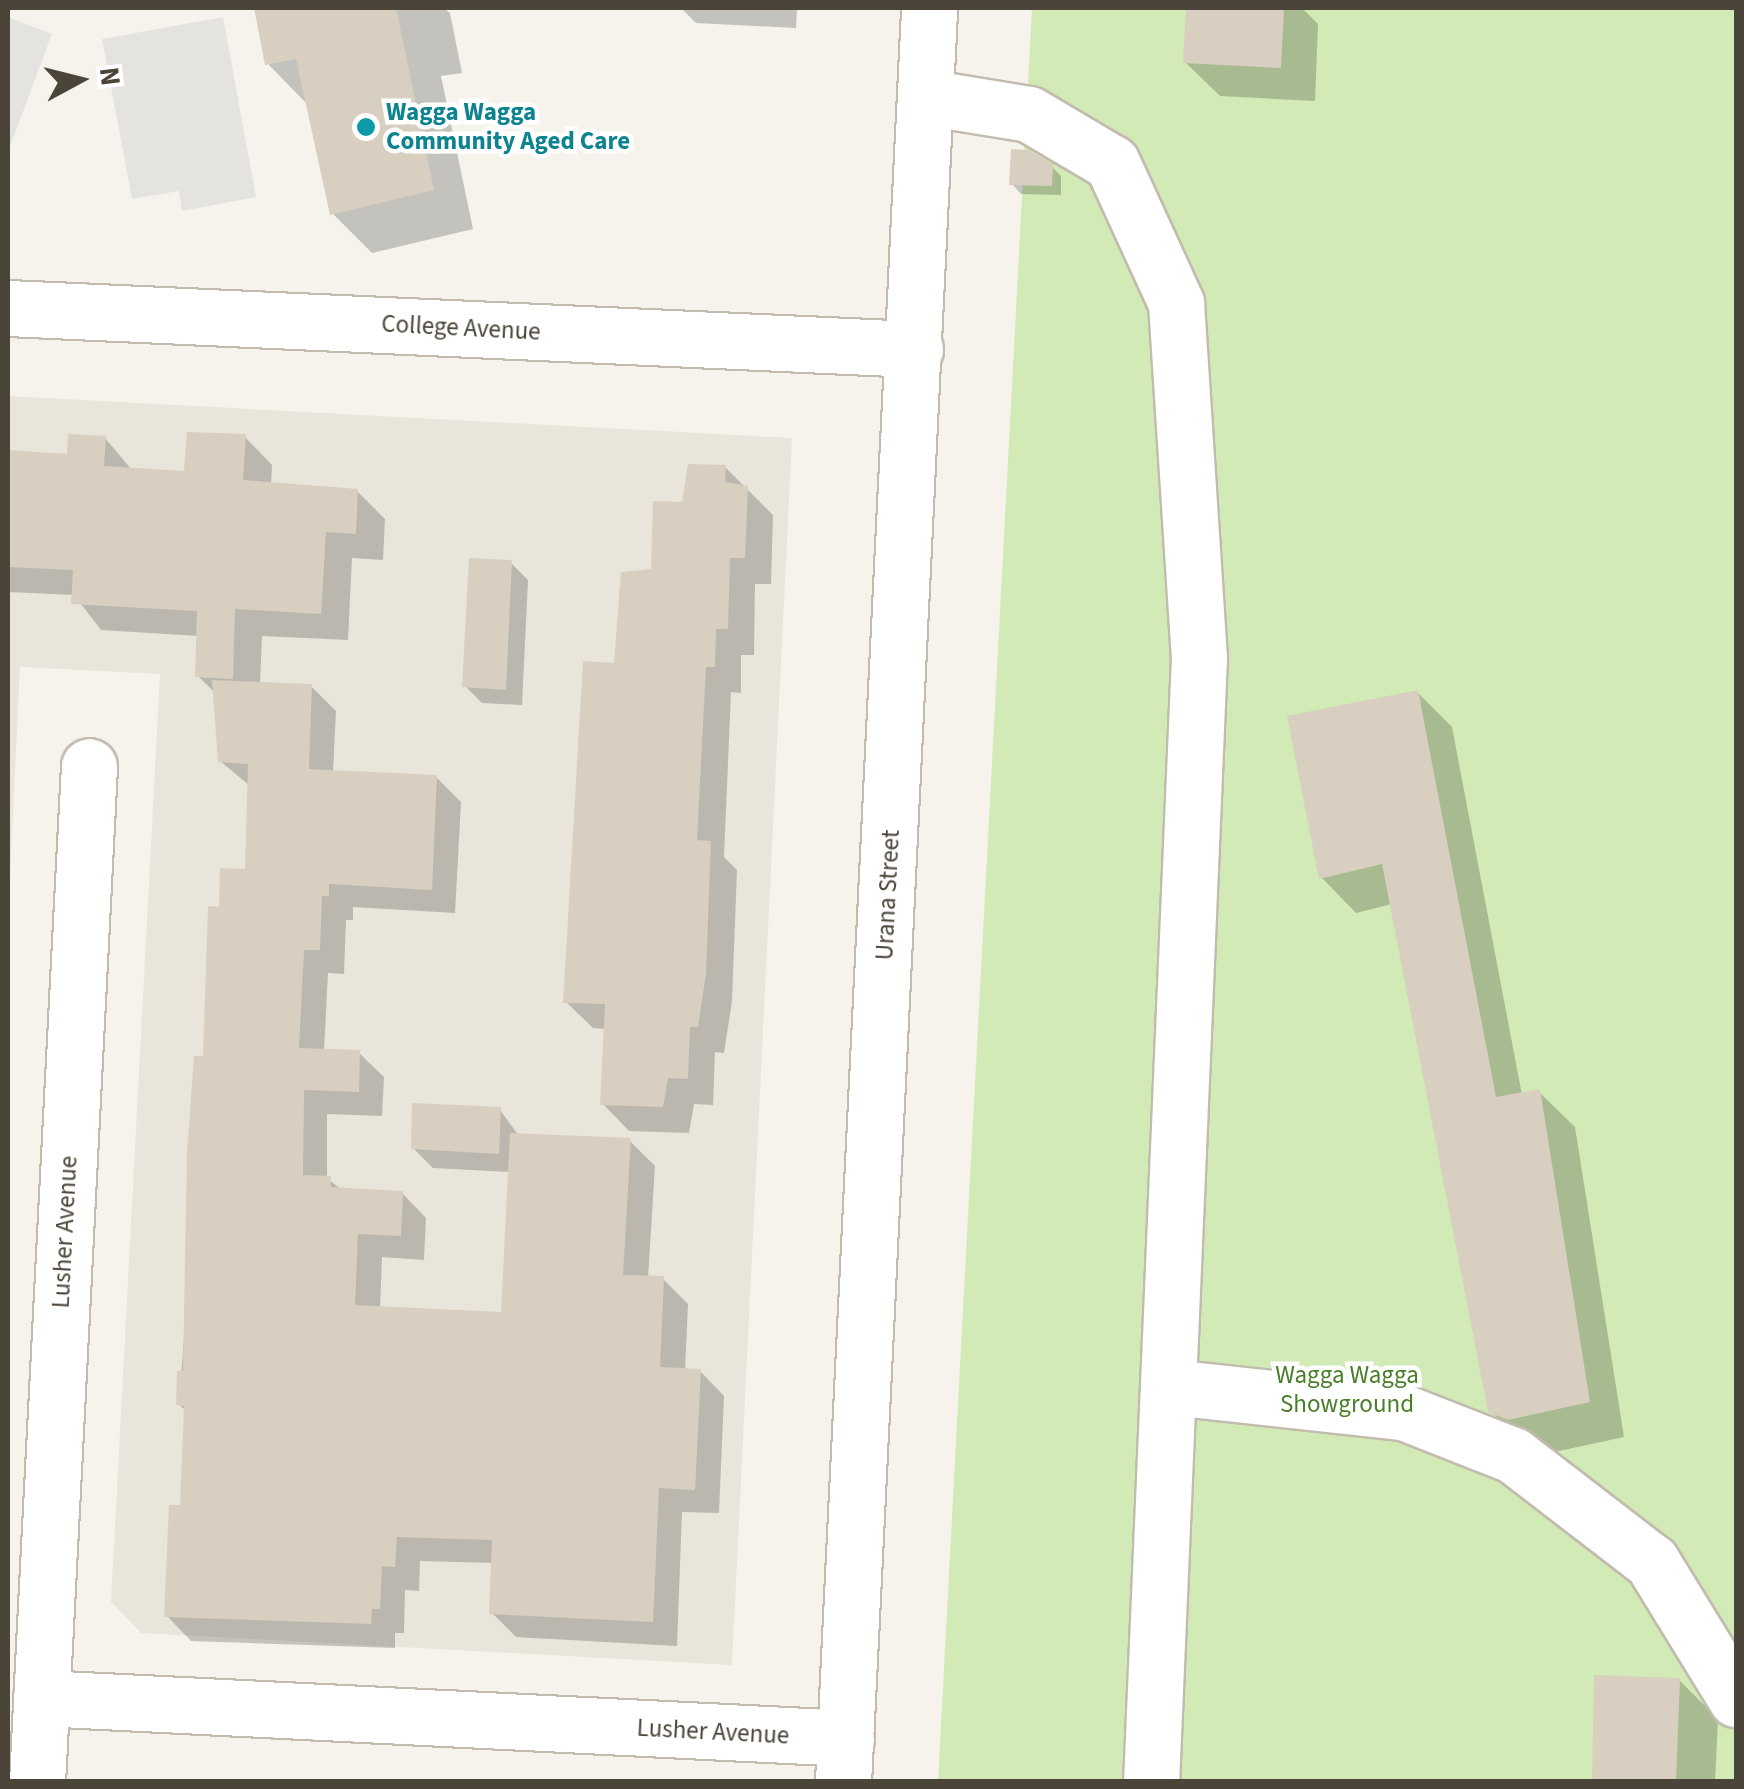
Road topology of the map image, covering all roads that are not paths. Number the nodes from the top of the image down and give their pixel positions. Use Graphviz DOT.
graph roads {
  1 [pos="929,8"];
  2 [pos="925,97"];
  3 [pos="8,308"];
  4 [pos="915,348"];
  5 [pos="89,766"];
  6 [pos="1170,1387"];
  7 [pos="41,1698"];
  8 [pos="1736,1699"];
  9 [pos="844,1760"];
  10 [pos="37,1782"];
  11 [pos="1151,1782"];
  1 -- 2 [label="street, Urana Street"];
  2 -- 4 [label="street, Urana Street"];
  2 -- 6 [label="street"];
  3 -- 4 [label="street, College Avenue"];
  4 -- 9 [label="street, Urana Street"];
  5 -- 7 [label="street, Lusher Avenue"];
  6 -- 8 [label="street"];
  6 -- 11 [label="street"];
  7 -- 9 [label="street, Lusher Avenue"];
  7 -- 10 [label="street, Lusher Avenue"];
}
